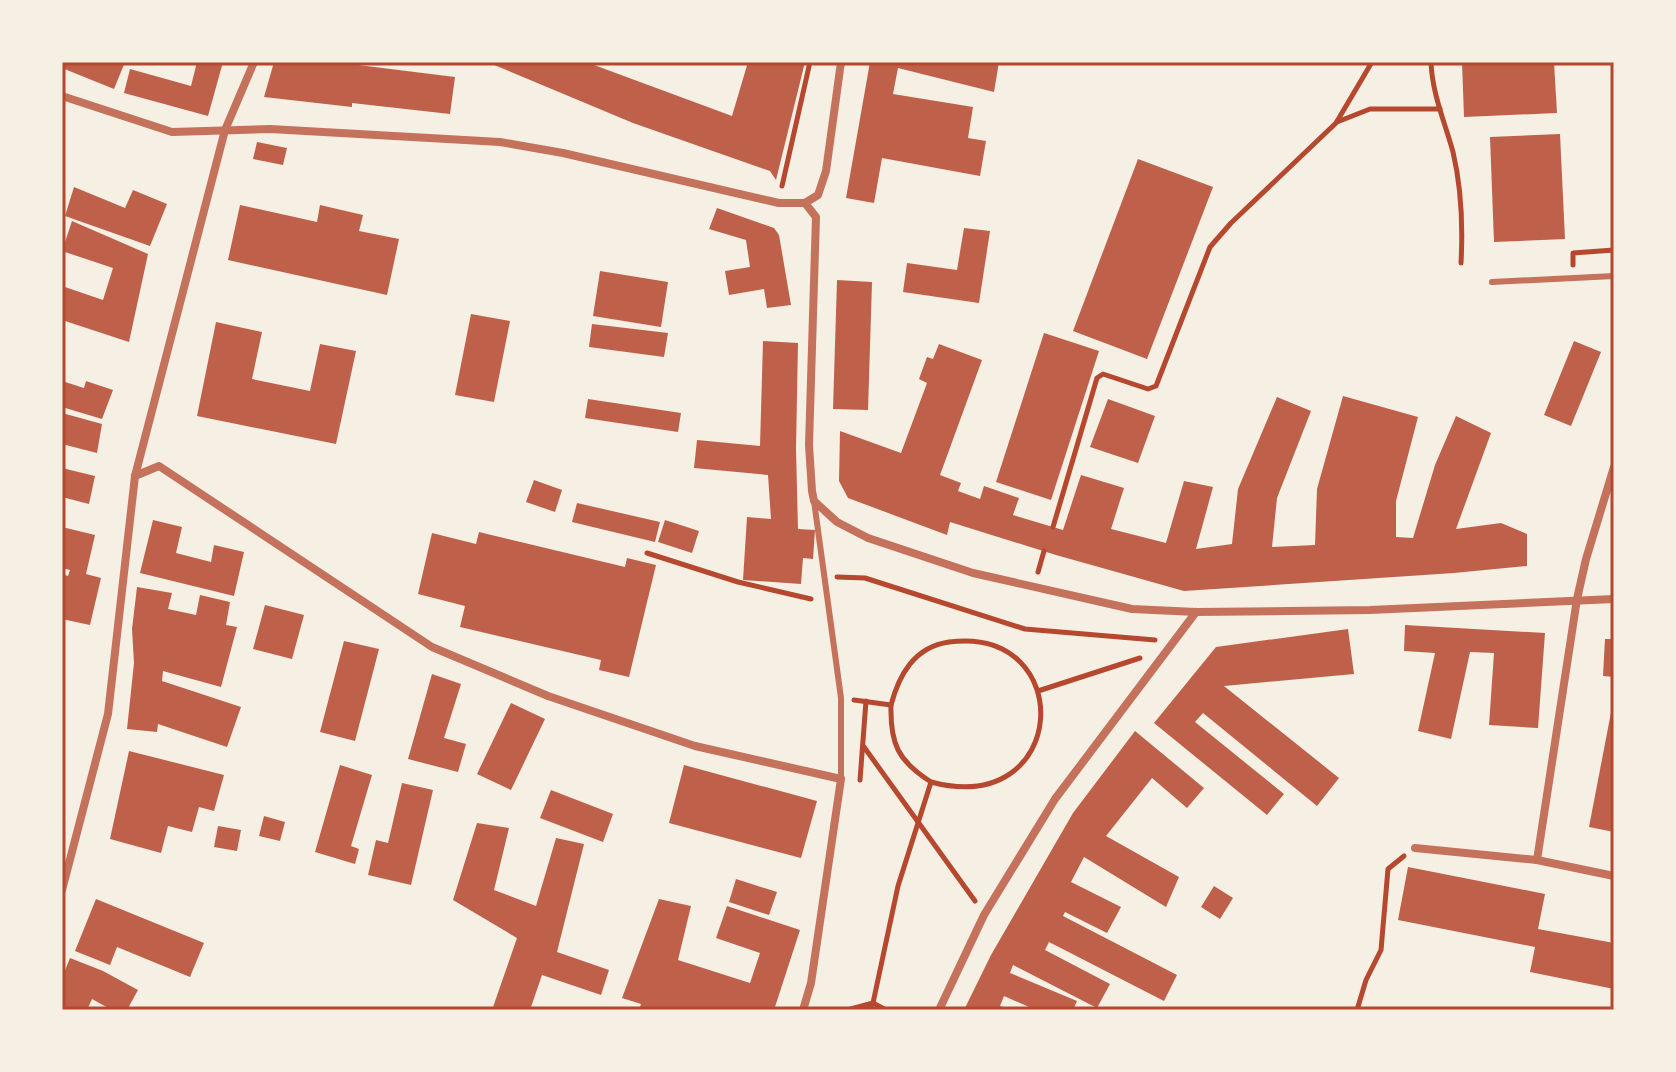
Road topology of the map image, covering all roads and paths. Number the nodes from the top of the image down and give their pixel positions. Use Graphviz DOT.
graph roads {
  1 [pos="254,62"];
  2 [pos="810,62"];
  3 [pos="841,62"];
  4 [pos="1372,62"];
  5 [pos="1431,62"];
  6 [pos="62,96"];
  7 [pos="1440,109"];
  8 [pos="1336,123"];
  9 [pos="225,130"];
  10 [pos="779,203"];
  11 [pos="805,203"];
  12 [pos="1614,250"];
  13 [pos="1573,253"];
  14 [pos="1461,263"];
  15 [pos="1614,276"];
  16 [pos="1492,282"];
  17 [pos="1614,467"];
  18 [pos="135,476"];
  19 [pos="814,501"];
  20 [pos="1053,527"];
  21 [pos="647,553"];
  22 [pos="824,576"];
  23 [pos="1577,599"];
  24 [pos="1614,599"];
  25 [pos="828,602"];
  26 [pos="1196,612"];
  27 [pos="1156,648"];
  28 [pos="1148,655"];
  29 [pos="1038,691"];
  30 [pos="866,701"];
  31 [pos="891,705"];
  32 [pos="842,729"];
  33 [pos="841,779"];
  34 [pos="931,782"];
  35 [pos="918,821"];
  36 [pos="1415,848"];
  37 [pos="1537,860"];
  38 [pos="1614,876"];
  39 [pos="62,890"];
  40 [pos="984,915"];
  41 [pos="873,1003"];
  42 [pos="803,1010"];
  43 [pos="847,1010"];
  44 [pos="869,1010"];
  45 [pos="886,1010"];
  46 [pos="939,1010"];
  47 [pos="1357,1010"];
  1 -- 9 [label="street"];
  2 -- 10 [label="path"];
  3 -- 11 [label="street"];
  4 -- 8 [label="path"];
  5 -- 7 [label="path"];
  6 -- 9 [label="street"];
  7 -- 8 [label="path"];
  7 -- 14 [label="path"];
  8 -- 20 [label="path"];
  9 -- 10 [label="street"];
  9 -- 18 [label="street"];
  10 -- 11 [label="street"];
  11 -- 19 [label="street"];
  12 -- 13 [label="path"];
  15 -- 16 [label="lane"];
  17 -- 23 [label="street"];
  18 -- 33 [label="street"];
  18 -- 39 [label="street"];
  19 -- 22 [label="lane"];
  19 -- 26 [label="street"];
  21 -- 25 [label="path"];
  22 -- 25 [label="lane"];
  22 -- 27 [label="path"];
  23 -- 24 [label="street"];
  23 -- 26 [label="street"];
  23 -- 37 [label="street"];
  25 -- 32 [label="lane"];
  26 -- 40 [label="street"];
  28 -- 29 [label="path"];
  29 -- 31 [label="path"];
  29 -- 34 [label="path"];
  30 -- 31 [label="path"];
  31 -- 34 [label="path"];
  32 -- 33 [label="lane"];
  32 -- 35 [label="path"];
  33 -- 42 [label="street"];
  34 -- 35 [label="path"];
  35 -- 40 [label="path"];
  35 -- 41 [label="path"];
  36 -- 37 [label="street"];
  36 -- 47 [label="path"];
  37 -- 38 [label="street"];
  40 -- 46 [label="street"];
  41 -- 43 [label="path"];
  41 -- 44 [label="path"];
  41 -- 45 [label="path"];
}
